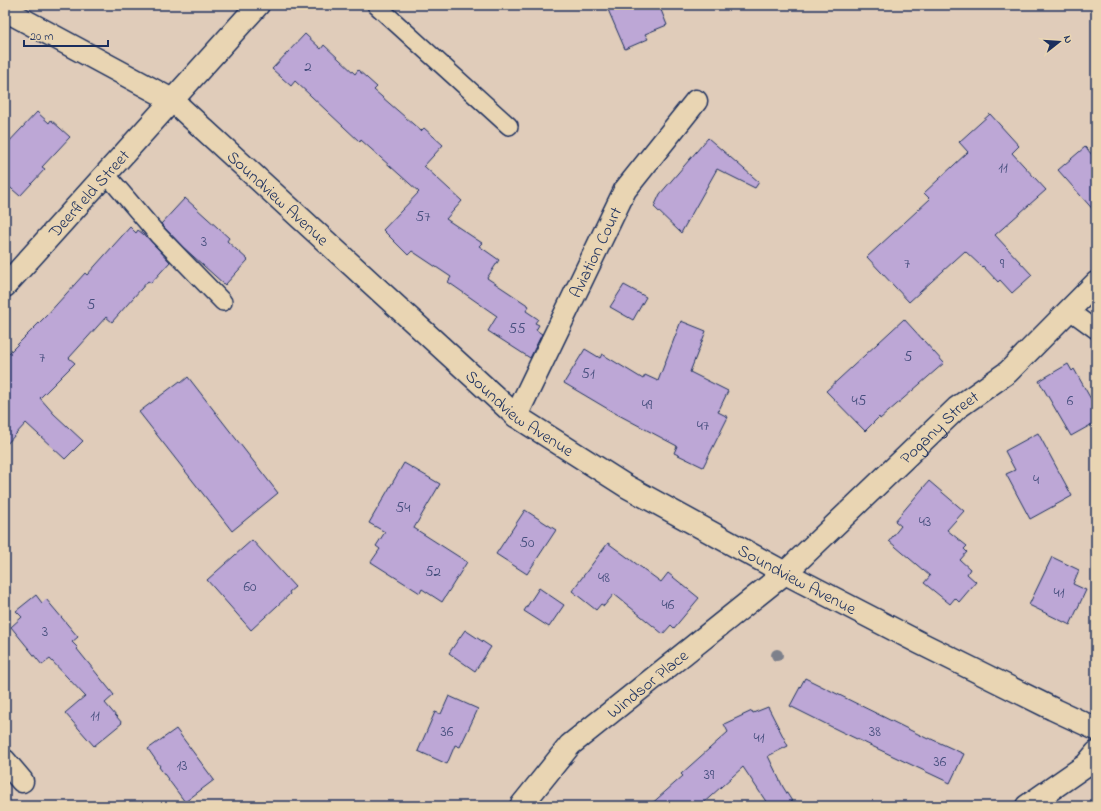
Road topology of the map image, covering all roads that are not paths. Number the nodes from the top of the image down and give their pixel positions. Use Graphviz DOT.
graph roads {
  1 [pos="258,5"];
  2 [pos="376,5"];
  3 [pos="5,10"];
  4 [pos="172,100"];
  5 [pos="696,101"];
  6 [pos="509,126"];
  7 [pos="106,174"];
  8 [pos="1096,283"];
  9 [pos="5,286"];
  10 [pos="223,302"];
  11 [pos="1070,311"];
  12 [pos="1096,330"];
  13 [pos="516,416"];
  14 [pos="785,573"];
  15 [pos="1096,730"];
  16 [pos="1096,753"];
  17 [pos="5,761"];
  18 [pos="22,781"];
  19 [pos="521,806"];
  20 [pos="1027,806"];
  1 -- 4 [label="street, Deerfield Street"];
  2 -- 6 [label="lane"];
  3 -- 4 [label="street, Soundview Avenue"];
  4 -- 7 [label="street, Deerfield Street"];
  4 -- 13 [label="street, Soundview Avenue"];
  5 -- 13 [label="street, Aviation Court"];
  7 -- 9 [label="street, Deerfield Street"];
  7 -- 10 [label="lane"];
  8 -- 11 [label="street, Pogany Street"];
  11 -- 12 [label="lane"];
  11 -- 14 [label="street, Pogany Street"];
  13 -- 14 [label="street, Soundview Avenue"];
  14 -- 15 [label="street, Soundview Avenue"];
  14 -- 19 [label="street, Windsor Place"];
  16 -- 20 [label="street"];
  17 -- 18 [label="street"];
}
